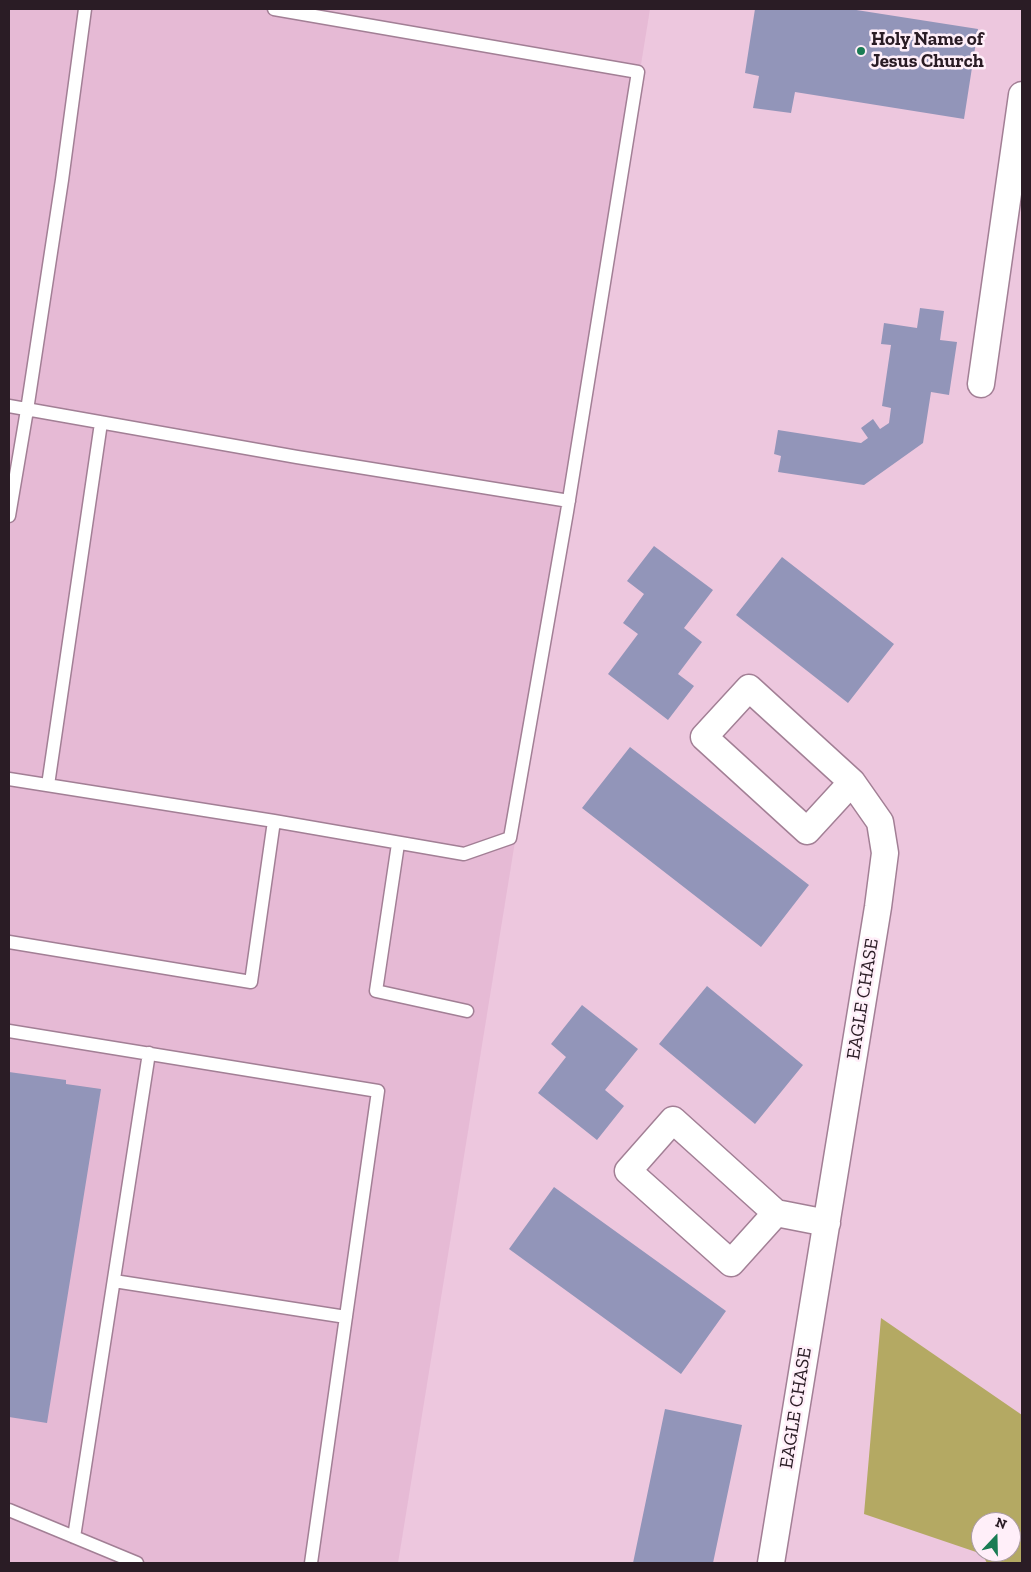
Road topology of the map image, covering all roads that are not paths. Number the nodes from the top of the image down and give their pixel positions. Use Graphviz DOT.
graph roads {
  1 [pos="85,9"];
  2 [pos="274,9"];
  3 [pos="1022,95"];
  4 [pos="981,384"];
  5 [pos="9,406"];
  6 [pos="28,410"];
  7 [pos="102,423"];
  8 [pos="569,501"];
  9 [pos="9,516"];
  10 [pos="9,779"];
  11 [pos="852,782"];
  12 [pos="48,785"];
  13 [pos="274,821"];
  14 [pos="398,844"];
  15 [pos="9,942"];
  16 [pos="467,1011"];
  17 [pos="9,1031"];
  18 [pos="149,1053"];
  19 [pos="776,1213"];
  20 [pos="827,1223"];
  21 [pos="114,1281"];
  22 [pos="346,1317"];
  23 [pos="9,1510"];
  24 [pos="74,1537"];
  25 [pos="137,1563"];
  26 [pos="311,1563"];
  27 [pos="771,1563"];
  1 -- 6 [label="lane"];
  2 -- 8 [label="lane"];
  3 -- 4 [label="street"];
  5 -- 6 [label="lane"];
  6 -- 7 [label="lane"];
  6 -- 9 [label="lane"];
  7 -- 8 [label="lane"];
  7 -- 12 [label="lane"];
  8 -- 14 [label="lane"];
  10 -- 12 [label="lane"];
  11 -- 11 [label="street, EAGLE CHASE"];
  11 -- 20 [label="street, EAGLE CHASE"];
  12 -- 13 [label="lane"];
  13 -- 14 [label="lane"];
  13 -- 15 [label="lane"];
  14 -- 16 [label="lane"];
  17 -- 18 [label="lane"];
  18 -- 21 [label="lane"];
  18 -- 22 [label="lane"];
  19 -- 19 [label="street"];
  19 -- 20 [label="street"];
  20 -- 27 [label="street, EAGLE CHASE"];
  21 -- 22 [label="lane"];
  21 -- 24 [label="lane"];
  22 -- 26 [label="lane"];
  23 -- 24 [label="lane"];
  24 -- 25 [label="lane"];
}
